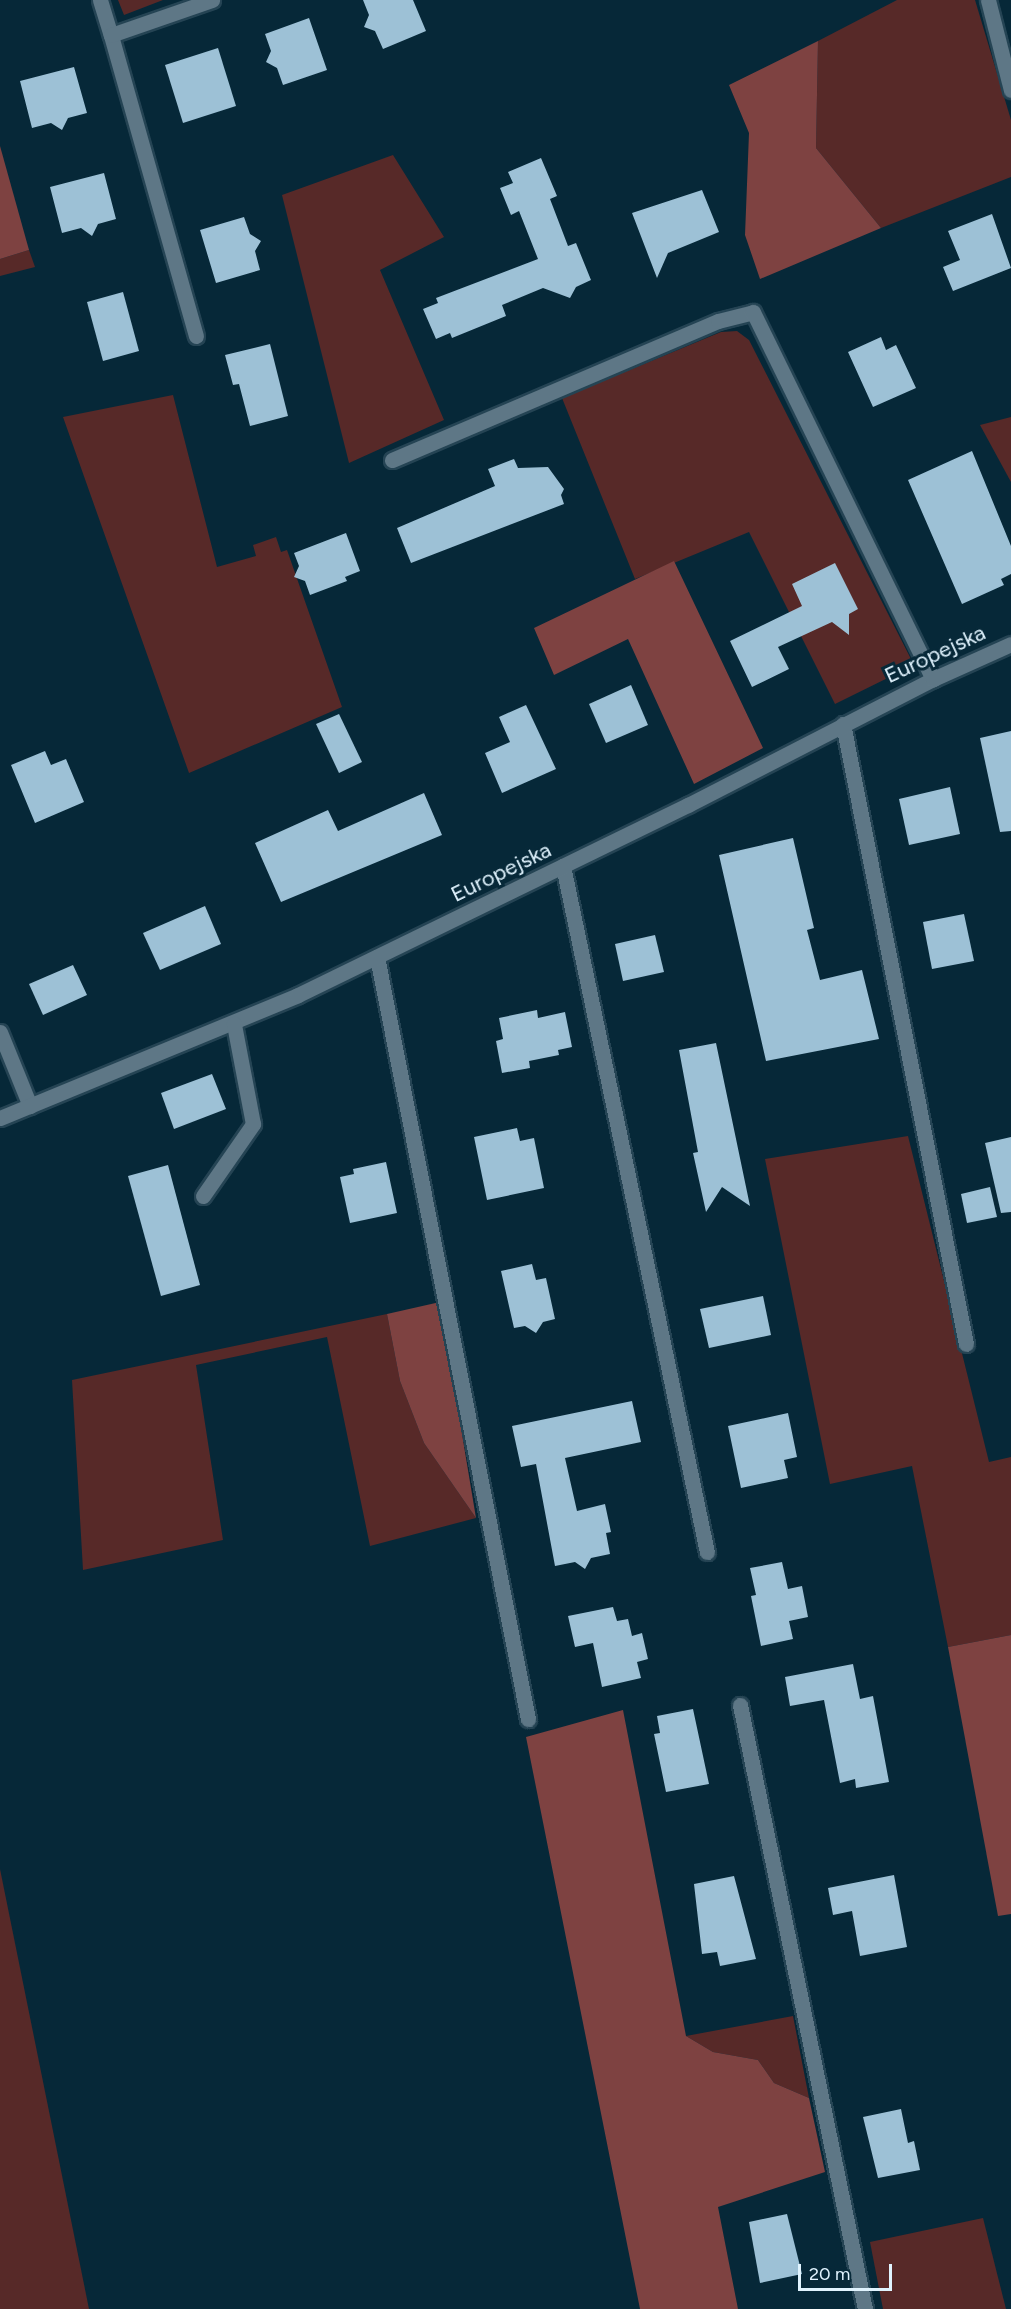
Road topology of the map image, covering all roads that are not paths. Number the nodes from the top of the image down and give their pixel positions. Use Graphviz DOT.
graph roads {
  1 [pos="100,0"];
  2 [pos="212,0"];
  3 [pos="988,0"];
  4 [pos="111,35"];
  5 [pos="1011,90"];
  6 [pos="196,336"];
  7 [pos="392,460"];
  8 [pos="1011,644"];
  9 [pos="933,679"];
  10 [pos="843,724"];
  11 [pos="563,866"];
  12 [pos="377,957"];
  13 [pos="234,1023"];
  14 [pos="0,1032"];
  15 [pos="30,1106"];
  16 [pos="0,1118"];
  17 [pos="203,1196"];
  18 [pos="966,1344"];
  19 [pos="707,1552"];
  20 [pos="740,1705"];
  21 [pos="528,1719"];
  22 [pos="865,2309"];
  1 -- 4 [label="street"];
  2 -- 4 [label="street"];
  3 -- 5 [label="street"];
  4 -- 6 [label="street"];
  7 -- 9 [label="street"];
  8 -- 9 [label="street, Europejska"];
  9 -- 10 [label="street, Europejska"];
  10 -- 11 [label="street, Europejska"];
  10 -- 18 [label="street"];
  11 -- 12 [label="street, Europejska"];
  11 -- 19 [label="street"];
  12 -- 13 [label="street, Europejska"];
  12 -- 21 [label="street"];
  13 -- 15 [label="street, Europejska"];
  13 -- 17 [label="street"];
  14 -- 15 [label="street"];
  15 -- 16 [label="street, Europejska"];
  20 -- 22 [label="street"];
}
